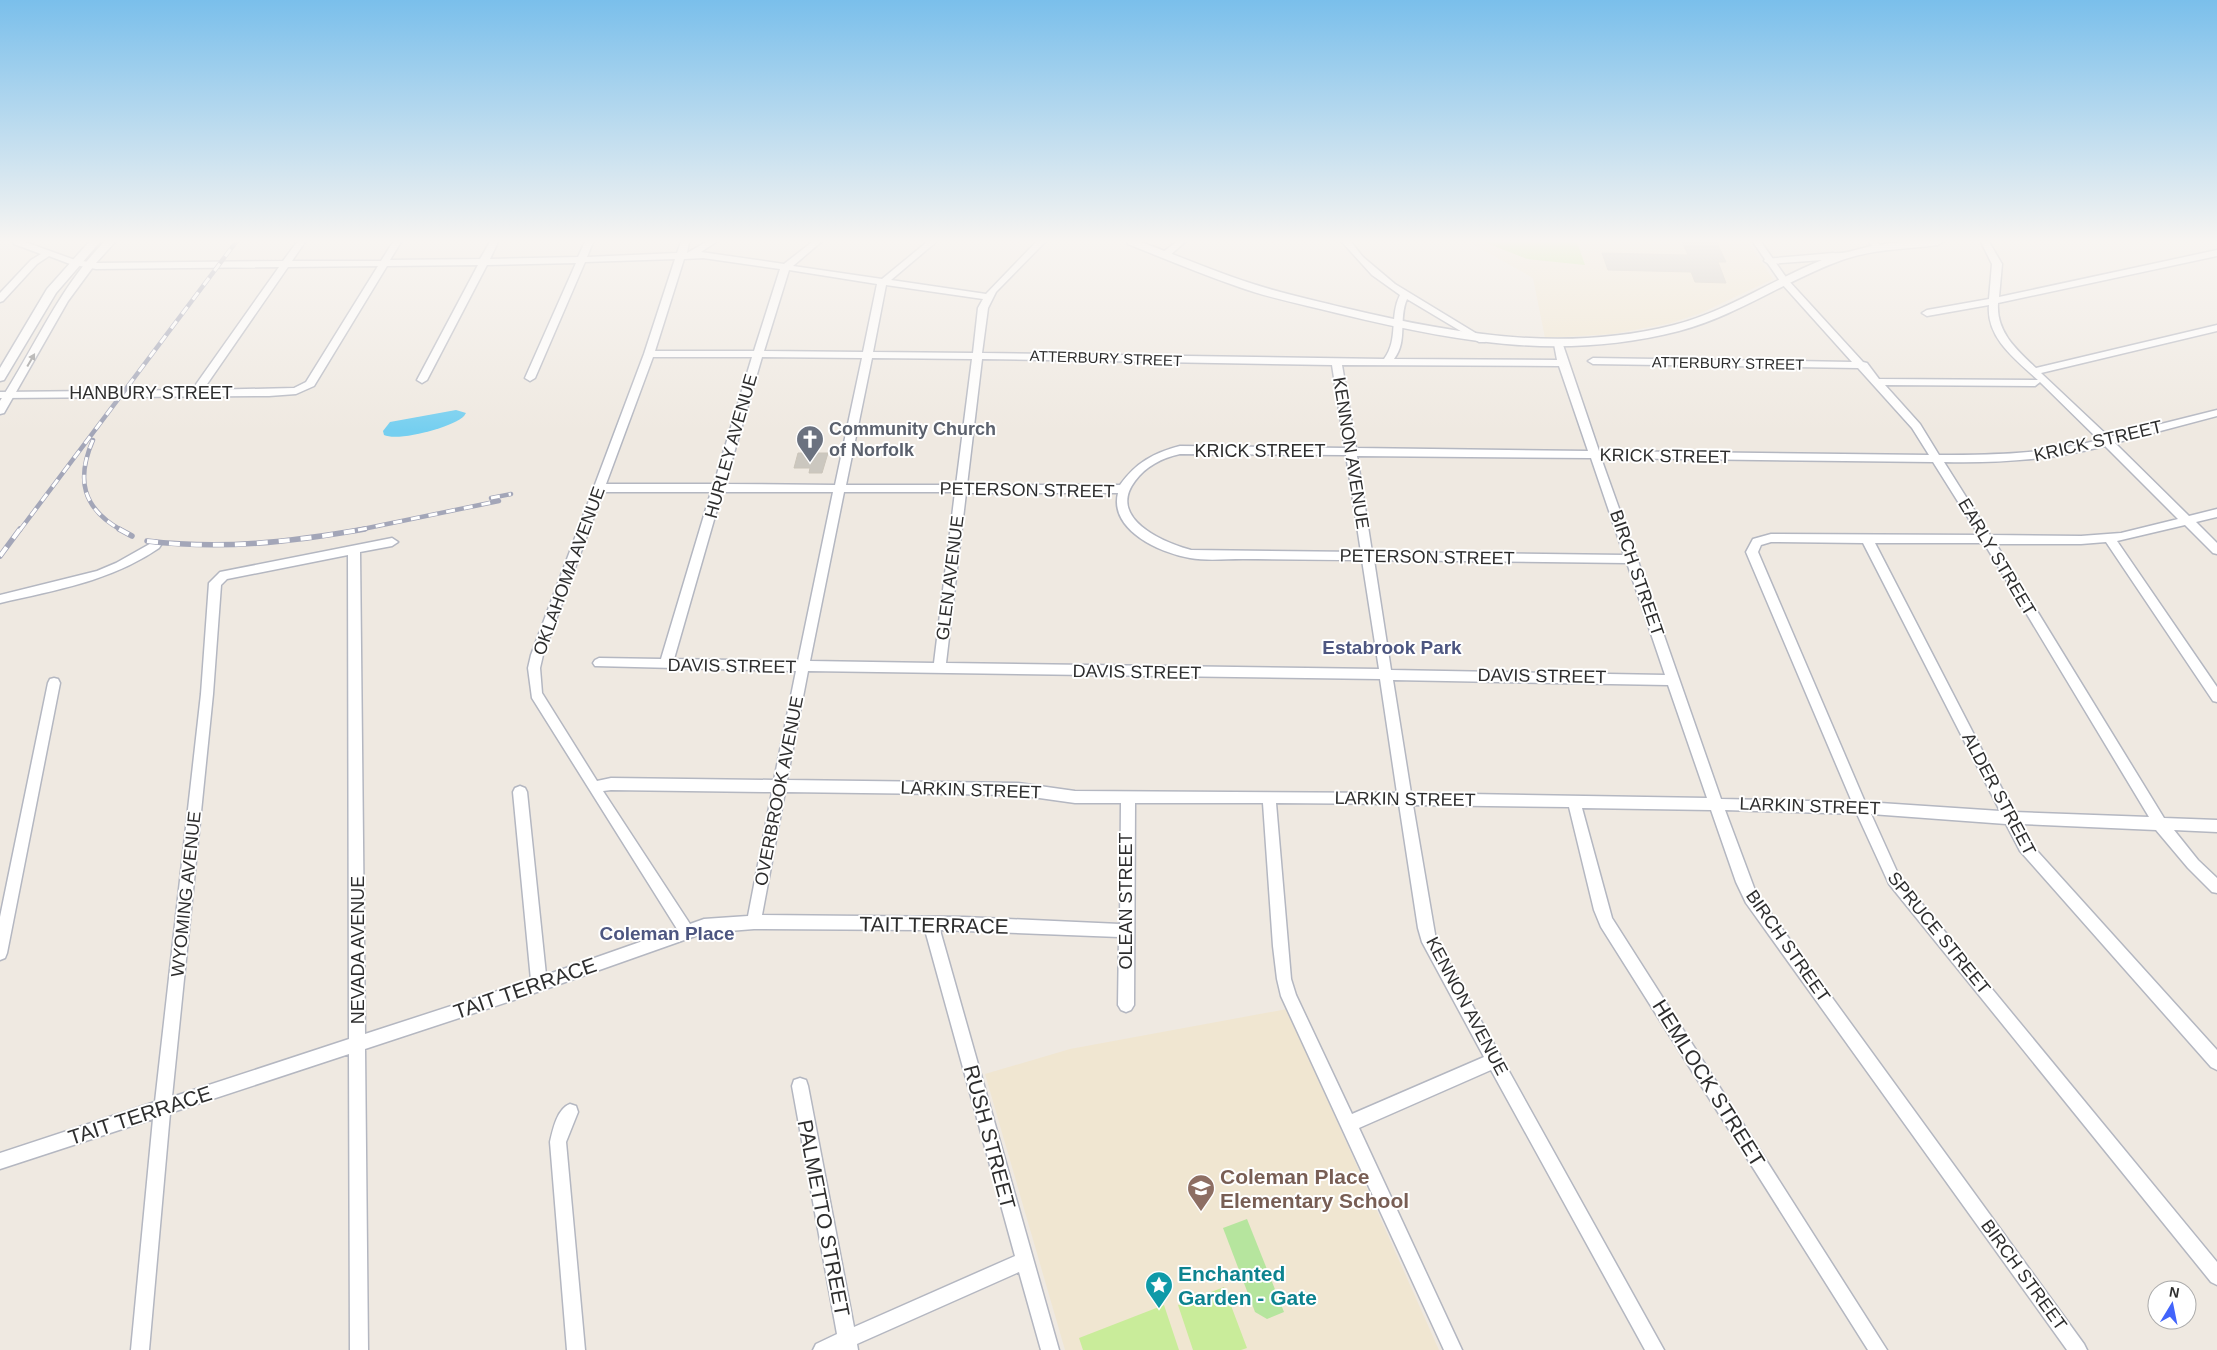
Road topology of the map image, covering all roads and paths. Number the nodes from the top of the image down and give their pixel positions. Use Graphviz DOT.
graph roads {
  1 [pos="43,305"];
  2 [pos="59,305"];
  3 [pos="257,305"];
  4 [pos="359,305"];
  5 [pos="461,305"];
  6 [pos="562,305"];
  7 [pos="665,305"];
  8 [pos="772,305"];
  9 [pos="878,305"];
  10 [pos="984,305"];
  11 [pos="1323,305"];
  12 [pos="1399,305"];
  13 [pos="1421,305"];
  14 [pos="1735,305"];
  15 [pos="1807,305"];
  16 [pos="1972,305"];
  17 [pos="1994,305"];
  18 [pos="1927,313"];
  19 [pos="1397,323"];
  20 [pos="2217,328"];
  21 [pos="1482,340"];
  22 [pos="1558,344"];
  23 [pos="649,354"];
  24 [pos="758,354"];
  25 [pos="866,354"];
  26 [pos="976,354"];
  27 [pos="1593,361"];
  28 [pos="1336,362"];
  29 [pos="1386,362"];
  30 [pos="1563,363"];
  31 [pos="1863,365"];
  32 [pos="2035,372"];
  33 [pos="0,377"];
  34 [pos="530,378"];
  35 [pos="422,380"];
  36 [pos="1879,382"];
  37 [pos="2035,383"];
  38 [pos="195,394"];
  39 [pos="5,395"];
  40 [pos="0,410"];
  41 [pos="2217,413"];
  42 [pos="2107,442"];
  43 [pos="1351,452"];
  44 [pos="1596,455"];
  45 [pos="1938,458"];
  46 [pos="719,487"];
  47 [pos="599,488"];
  48 [pos="839,488"];
  49 [pos="961,488"];
  50 [pos="1123,488"];
  51 [pos="2217,513"];
  52 [pos="2188,522"];
  53 [pos="2109,538"];
  54 [pos="1867,539"];
  55 [pos="1988,540"];
  56 [pos="392,542"];
  57 [pos="155,545"];
  58 [pos="354,550"];
  59 [pos="2217,550"];
  60 [pos="1367,557"];
  61 [pos="1633,559"];
  62 [pos="0,599"];
  63 [pos="599,663"];
  64 [pos="666,664"];
  65 [pos="804,667"];
  66 [pos="939,669"];
  67 [pos="1386,675"];
  68 [pos="1674,680"];
  69 [pos="54,683"];
  70 [pos="2217,698"];
  71 [pos="594,787"];
  72 [pos="779,787"];
  73 [pos="520,792"];
  74 [pos="1128,797"];
  75 [pos="1269,797"];
  76 [pos="1406,800"];
  77 [pos="1574,802"];
  78 [pos="1716,804"];
  79 [pos="1861,808"];
  80 [pos="2010,818"];
  81 [pos="2160,824"];
  82 [pos="2217,826"];
  83 [pos="2217,887"];
  84 [pos="754,922"];
  85 [pos="931,924"];
  86 [pos="686,931"];
  87 [pos="1126,931"];
  88 [pos="0,952"];
  89 [pos="539,984"];
  90 [pos="1126,1005"];
  91 [pos="358,1043"];
  92 [pos="1495,1060"];
  93 [pos="2217,1062"];
  94 [pos="800,1086"];
  95 [pos="163,1108"];
  96 [pos="570,1112"];
  97 [pos="1349,1124"];
  98 [pos="0,1161"];
  99 [pos="1024,1261"];
  100 [pos="2217,1276"];
  101 [pos="848,1344"];
  102 [pos="140,1350"];
  103 [pos="359,1350"];
  104 [pos="576,1350"];
  105 [pos="822,1350"];
  106 [pos="1050,1350"];
  107 [pos="1453,1350"];
  108 [pos="1656,1350"];
  109 [pos="1878,1350"];
  110 [pos="2078,1350"];
  1 -- 33 [label="street"];
  39 -- 2 [label="street, one-way"];
  3 -- 38 [label="street"];
  4 -- 38 [label="street, HANBURY STREET"];
  5 -- 35 [label="street"];
  6 -- 34 [label="street"];
  7 -- 23 [label="street, OKLAHOMA AVENUE"];
  8 -- 24 [label="street, HURLEY AVENUE"];
  9 -- 25 [label="street, OVERBROOK AVENUE"];
  10 -- 26 [label="street, GLEN AVENUE"];
  11 -- 19 [label="street"];
  12 -- 19 [label="street"];
  13 -- 21 [label="street"];
  14 -- 22 [label="street"];
  15 -- 31 [label="street, EARLY STREET"];
  16 -- 18 [label="street"];
  17 -- 32 [label="street"];
  19 -- 21 [label="street"];
  19 -- 29 [label="street"];
  20 -- 32 [label="street"];
  21 -- 22 [label="street"];
  22 -- 30 [label="street, BIRCH STREET"];
  23 -- 24 [label="street, ATTERBURY STREET"];
  23 -- 47 [label="street, OKLAHOMA AVENUE"];
  24 -- 25 [label="street, ATTERBURY STREET"];
  24 -- 46 [label="street, HURLEY AVENUE"];
  25 -- 26 [label="street, ATTERBURY STREET"];
  25 -- 48 [label="street, OVERBROOK AVENUE"];
  26 -- 28 [label="street, ATTERBURY STREET"];
  26 -- 49 [label="street, GLEN AVENUE"];
  27 -- 31 [label="street, ATTERBURY STREET"];
  28 -- 29 [label="street, ATTERBURY STREET"];
  28 -- 43 [label="street, KENNON AVENUE"];
  29 -- 30 [label="street, ATTERBURY STREET"];
  30 -- 44 [label="street, BIRCH STREET"];
  31 -- 36 [label="street, EARLY STREET"];
  32 -- 42 [label="street"];
  36 -- 37 [label="street"];
  36 -- 45 [label="street, EARLY STREET"];
  38 -- 39 [label="street, HANBURY STREET"];
  39 -- 40 [label="street"];
  41 -- 42 [label="street, KRICK STREET"];
  42 -- 45 [label="street, KRICK STREET"];
  42 -- 52 [label="street"];
  43 -- 44 [label="street, KRICK STREET"];
  43 -- 50 [label="street, KRICK STREET"];
  43 -- 60 [label="street, KENNON AVENUE"];
  44 -- 45 [label="street, KRICK STREET"];
  44 -- 61 [label="street, BIRCH STREET"];
  45 -- 55 [label="street, EARLY STREET"];
  46 -- 47 [label="street, PETERSON STREET"];
  46 -- 48 [label="street, PETERSON STREET"];
  46 -- 64 [label="street, HURLEY AVENUE"];
  47 -- 71 [label="street, OKLAHOMA AVENUE"];
  48 -- 49 [label="street, PETERSON STREET"];
  48 -- 65 [label="street, OVERBROOK AVENUE"];
  49 -- 50 [label="street, PETERSON STREET"];
  49 -- 66 [label="street, GLEN AVENUE"];
  50 -- 60 [label="street, PETERSON STREET"];
  51 -- 52 [label="street"];
  52 -- 53 [label="street"];
  52 -- 59 [label="street"];
  53 -- 55 [label="street"];
  53 -- 70 [label="street"];
  54 -- 55 [label="street"];
  54 -- 79 [label="street, SPRUCE STREET"];
  54 -- 80 [label="street, ALDER STREET"];
  55 -- 81 [label="street, EARLY STREET"];
  56 -- 58 [label="street, WYOMING AVENUE"];
  57 -- 62 [label="street"];
  58 -- 91 [label="street, NEVADA AVENUE"];
  58 -- 95 [label="street, WYOMING AVENUE"];
  60 -- 61 [label="street, PETERSON STREET"];
  60 -- 67 [label="street, KENNON AVENUE"];
  61 -- 68 [label="street, BIRCH STREET"];
  63 -- 64 [label="street, DAVIS STREET"];
  64 -- 65 [label="street, DAVIS STREET"];
  65 -- 66 [label="street, DAVIS STREET"];
  65 -- 72 [label="street, OVERBROOK AVENUE"];
  66 -- 67 [label="street, DAVIS STREET"];
  67 -- 68 [label="street, DAVIS STREET"];
  67 -- 76 [label="street, KENNON AVENUE"];
  68 -- 78 [label="street, BIRCH STREET"];
  69 -- 88 [label="street"];
  71 -- 72 [label="street, LARKIN STREET"];
  71 -- 86 [label="street, OKLAHOMA AVENUE"];
  72 -- 74 [label="street, LARKIN STREET"];
  72 -- 84 [label="street, OVERBROOK AVENUE"];
  73 -- 89 [label="street"];
  74 -- 75 [label="street, LARKIN STREET"];
  74 -- 87 [label="street, OLEAN STREET"];
  75 -- 76 [label="street, LARKIN STREET"];
  75 -- 97 [label="street"];
  76 -- 77 [label="street, LARKIN STREET"];
  76 -- 92 [label="street, KENNON AVENUE"];
  77 -- 78 [label="street, LARKIN STREET"];
  77 -- 109 [label="street, HEMLOCK STREET"];
  78 -- 79 [label="street, LARKIN STREET"];
  78 -- 110 [label="street, BIRCH STREET"];
  79 -- 80 [label="street, LARKIN STREET"];
  79 -- 100 [label="street, SPRUCE STREET"];
  80 -- 81 [label="street, LARKIN STREET"];
  80 -- 93 [label="street, ALDER STREET"];
  81 -- 82 [label="street, LARKIN STREET"];
  81 -- 83 [label="street, EARLY STREET"];
  84 -- 85 [label="street, TAIT TERRACE"];
  84 -- 86 [label="street, TAIT TERRACE"];
  85 -- 87 [label="street, TAIT TERRACE"];
  85 -- 99 [label="street, RUSH STREET"];
  86 -- 89 [label="street, TAIT TERRACE"];
  87 -- 90 [label="street, OLEAN STREET"];
  89 -- 91 [label="street, TAIT TERRACE"];
  91 -- 95 [label="street, TAIT TERRACE"];
  91 -- 103 [label="street, NEVADA AVENUE"];
  92 -- 97 [label="street"];
  92 -- 108 [label="street, KENNON AVENUE"];
  94 -- 101 [label="street, PALMETTO STREET"];
  95 -- 98 [label="street, TAIT TERRACE"];
  95 -- 102 [label="street, WYOMING AVENUE"];
  96 -- 104 [label="street"];
  97 -- 107 [label="street"];
  99 -- 101 [label="street"];
  99 -- 106 [label="street, RUSH STREET"];
  101 -- 105 [label="street"];
}
